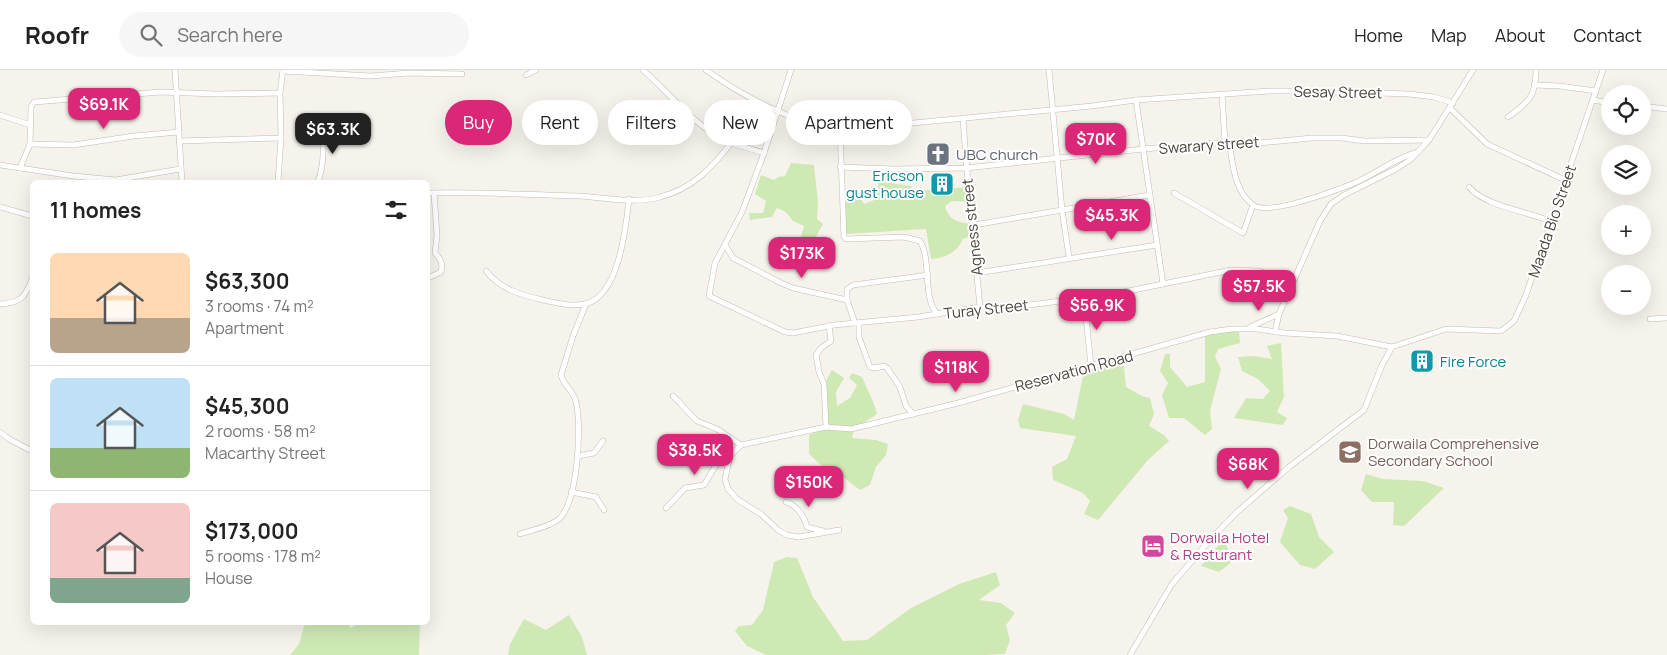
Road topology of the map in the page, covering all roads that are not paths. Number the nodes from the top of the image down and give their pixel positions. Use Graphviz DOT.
graph roads {
  1 [pos="175,70"];
  2 [pos="283,70"];
  3 [pos="536,70"];
  4 [pos="643,70"];
  5 [pos="706,70"];
  6 [pos="791,70"];
  7 [pos="1049,70"];
  8 [pos="1473,70"];
  9 [pos="1536,70"];
  10 [pos="1604,70"];
  11 [pos="343,72"];
  12 [pos="376,72"];
  13 [pos="462,74"];
  14 [pos="526,75"];
  15 [pos="1534,86"];
  16 [pos="1596,91"];
  17 [pos="176,92"];
  18 [pos="280,93"];
  19 [pos="1222,94"];
  20 [pos="1136,100"];
  21 [pos="1593,100"];
  22 [pos="1601,101"];
  23 [pos="1451,105"];
  24 [pos="1651,107"];
  25 [pos="1667,108"];
  26 [pos="1054,109"];
  27 [pos="777,110"];
  28 [pos="786,114"];
  29 [pos="0,115"];
  30 [pos="1508,117"];
  31 [pos="963,118"];
  32 [pos="912,123"];
  33 [pos="31,125"];
  34 [pos="704,126"];
  35 [pos="320,127"];
  36 [pos="179,132"];
  37 [pos="281,138"];
  38 [pos="1429,140"];
  39 [pos="179,141"];
  40 [pos="1227,143"];
  41 [pos="30,144"];
  42 [pos="729,145"];
  43 [pos="737,145"];
  44 [pos="840,145"];
  45 [pos="1143,149"];
  46 [pos="1418,152"];
  47 [pos="764,154"];
  48 [pos="1058,159"];
  49 [pos="0,165"];
  50 [pos="840,167"];
  51 [pos="20,168"];
  52 [pos="966,168"];
  53 [pos="180,169"];
  54 [pos="182,180"];
  55 [pos="278,180"];
  56 [pos="319,180"];
  57 [pos="1565,180"];
  58 [pos="1469,187"];
  59 [pos="1340,188"];
  60 [pos="431,193"];
  61 [pos="1174,193"];
  62 [pos="1150,195"];
  63 [pos="1344,195"];
  64 [pos="629,199"];
  65 [pos="1253,205"];
  66 [pos="0,207"];
  67 [pos="1062,210"];
  68 [pos="30,215"];
  69 [pos="1552,222"];
  70 [pos="974,225"];
  71 [pos="725,245"];
  72 [pos="1157,245"];
  73 [pos="1069,258"];
  74 [pos="486,271"];
  75 [pos="977,273"];
  76 [pos="928,275"];
  77 [pos="430,277"];
  78 [pos="30,283"];
  79 [pos="1293,283"];
  80 [pos="1163,284"];
  81 [pos="1084,298"];
  82 [pos="847,300"];
  83 [pos="0,304"];
  84 [pos="586,304"];
  85 [pos="980,307"];
  86 [pos="938,314"];
  87 [pos="1279,314"];
  88 [pos="1667,318"];
  89 [pos="1650,319"];
  90 [pos="857,323"];
  91 [pos="829,326"];
  92 [pos="1248,328"];
  93 [pos="1275,332"];
  94 [pos="1392,347"];
  95 [pos="1091,366"];
  96 [pos="673,396"];
  97 [pos="912,414"];
  98 [pos="826,427"];
  99 [pos="0,432"];
  100 [pos="603,441"];
  101 [pos="741,445"];
  102 [pos="30,450"];
  103 [pos="578,456"];
  104 [pos="730,456"];
  105 [pos="571,492"];
  106 [pos="786,502"];
  107 [pos="666,508"];
  108 [pos="604,510"];
  109 [pos="840,530"];
  110 [pos="824,532"];
  111 [pos="520,534"];
  112 [pos="1130,655"];
  1 -- 17 [label="street"];
  2 -- 11 [label="street"];
  2 -- 18 [label="street"];
  3 -- 14 [label="street"];
  4 -- 34 [label="street"];
  5 -- 27 [label="street, Sesay Street"];
  6 -- 27 [label="street"];
  7 -- 26 [label="street"];
  8 -- 23 [label="street"];
  9 -- 15 [label="street"];
  10 -- 16 [label="street, Maada Bio Street"];
  11 -- 12 [label="street"];
  12 -- 13 [label="street"];
  15 -- 16 [label="street"];
  15 -- 30 [label="street"];
  16 -- 21 [label="street, Maada Bio Street"];
  17 -- 18 [label="street"];
  17 -- 33 [label="street"];
  17 -- 36 [label="street"];
  18 -- 37 [label="street"];
  19 -- 20 [label="street, Sesay Street"];
  19 -- 23 [label="street, Sesay Street"];
  19 -- 40 [label="street"];
  20 -- 26 [label="street, Sesay Street"];
  20 -- 45 [label="street"];
  21 -- 22 [label="street"];
  21 -- 57 [label="street, Maada Bio Street"];
  23 -- 38 [label="street"];
  23 -- 57 [label="street"];
  24 -- 25 [label="street"];
  26 -- 31 [label="street, Sesay Street"];
  26 -- 48 [label="street"];
  27 -- 28 [label="street, Sesay Street"];
  27 -- 47 [label="street"];
  29 -- 33 [label="street"];
  31 -- 32 [label="street, Sesay Street"];
  31 -- 52 [label="street, Agness street"];
  33 -- 41 [label="street"];
  35 -- 56 [label="street"];
  36 -- 39 [label="street"];
  36 -- 41 [label="street"];
  37 -- 39 [label="street"];
  37 -- 55 [label="street"];
  38 -- 40 [label="street, Swarary street"];
  38 -- 46 [label="street"];
  39 -- 53 [label="street"];
  40 -- 45 [label="street, Swarary street"];
  40 -- 65 [label="street"];
  41 -- 51 [label="street"];
  42 -- 64 [label="street"];
  43 -- 47 [label="street"];
  44 -- 50 [label="street"];
  45 -- 48 [label="street, Swarary street"];
  45 -- 62 [label="street"];
  46 -- 59 [label="street"];
  46 -- 63 [label="street"];
  47 -- 71 [label="street"];
  48 -- 52 [label="street, Swarary street"];
  48 -- 67 [label="street"];
  49 -- 51 [label="street"];
  50 -- 52 [label="street, Swarary street"];
  50 -- 76 [label="street"];
  51 -- 53 [label="street"];
  52 -- 70 [label="street, Agness street"];
  53 -- 54 [label="street"];
  57 -- 69 [label="street, Maada Bio Street"];
  58 -- 69 [label="street"];
  59 -- 63 [label="street"];
  59 -- 65 [label="street"];
  60 -- 64 [label="street"];
  60 -- 77 [label="street"];
  61 -- 65 [label="street"];
  62 -- 67 [label="street"];
  62 -- 72 [label="street"];
  63 -- 79 [label="street"];
  64 -- 84 [label="street"];
  66 -- 68 [label="street"];
  67 -- 70 [label="street"];
  67 -- 73 [label="street"];
  69 -- 94 [label="street, Maada Bio Street"];
  70 -- 75 [label="street, Agness street"];
  71 -- 82 [label="street"];
  71 -- 91 [label="street, Turay Street"];
  72 -- 73 [label="street"];
  72 -- 80 [label="street"];
  73 -- 75 [label="street"];
  74 -- 84 [label="street"];
  75 -- 85 [label="street, Agness street"];
  76 -- 82 [label="street"];
  76 -- 86 [label="street"];
  78 -- 83 [label="street"];
  79 -- 80 [label="street, Turay Street"];
  79 -- 87 [label="street"];
  80 -- 81 [label="street, Turay Street"];
  81 -- 85 [label="street, Turay Street"];
  81 -- 95 [label="street"];
  82 -- 90 [label="street"];
  84 -- 103 [label="street"];
  85 -- 86 [label="street, Turay Street"];
  86 -- 90 [label="street, Turay Street"];
  87 -- 92 [label="street"];
  87 -- 93 [label="street"];
  88 -- 89 [label="street"];
  90 -- 91 [label="street, Turay Street"];
  90 -- 97 [label="street"];
  91 -- 98 [label="street"];
  92 -- 93 [label="street"];
  92 -- 95 [label="street, Reservation Road"];
  93 -- 94 [label="street"];
  94 -- 112 [label="street"];
  95 -- 97 [label="street, Reservation Road"];
  96 -- 101 [label="street"];
  97 -- 98 [label="street, Reservation Road"];
  98 -- 101 [label="street, Reservation Road"];
  99 -- 102 [label="street"];
  100 -- 103 [label="street"];
  101 -- 104 [label="street"];
  103 -- 105 [label="street"];
  104 -- 107 [label="street"];
  104 -- 110 [label="street"];
  105 -- 108 [label="street"];
  105 -- 111 [label="street"];
  106 -- 110 [label="street"];
  109 -- 110 [label="street"];
}
